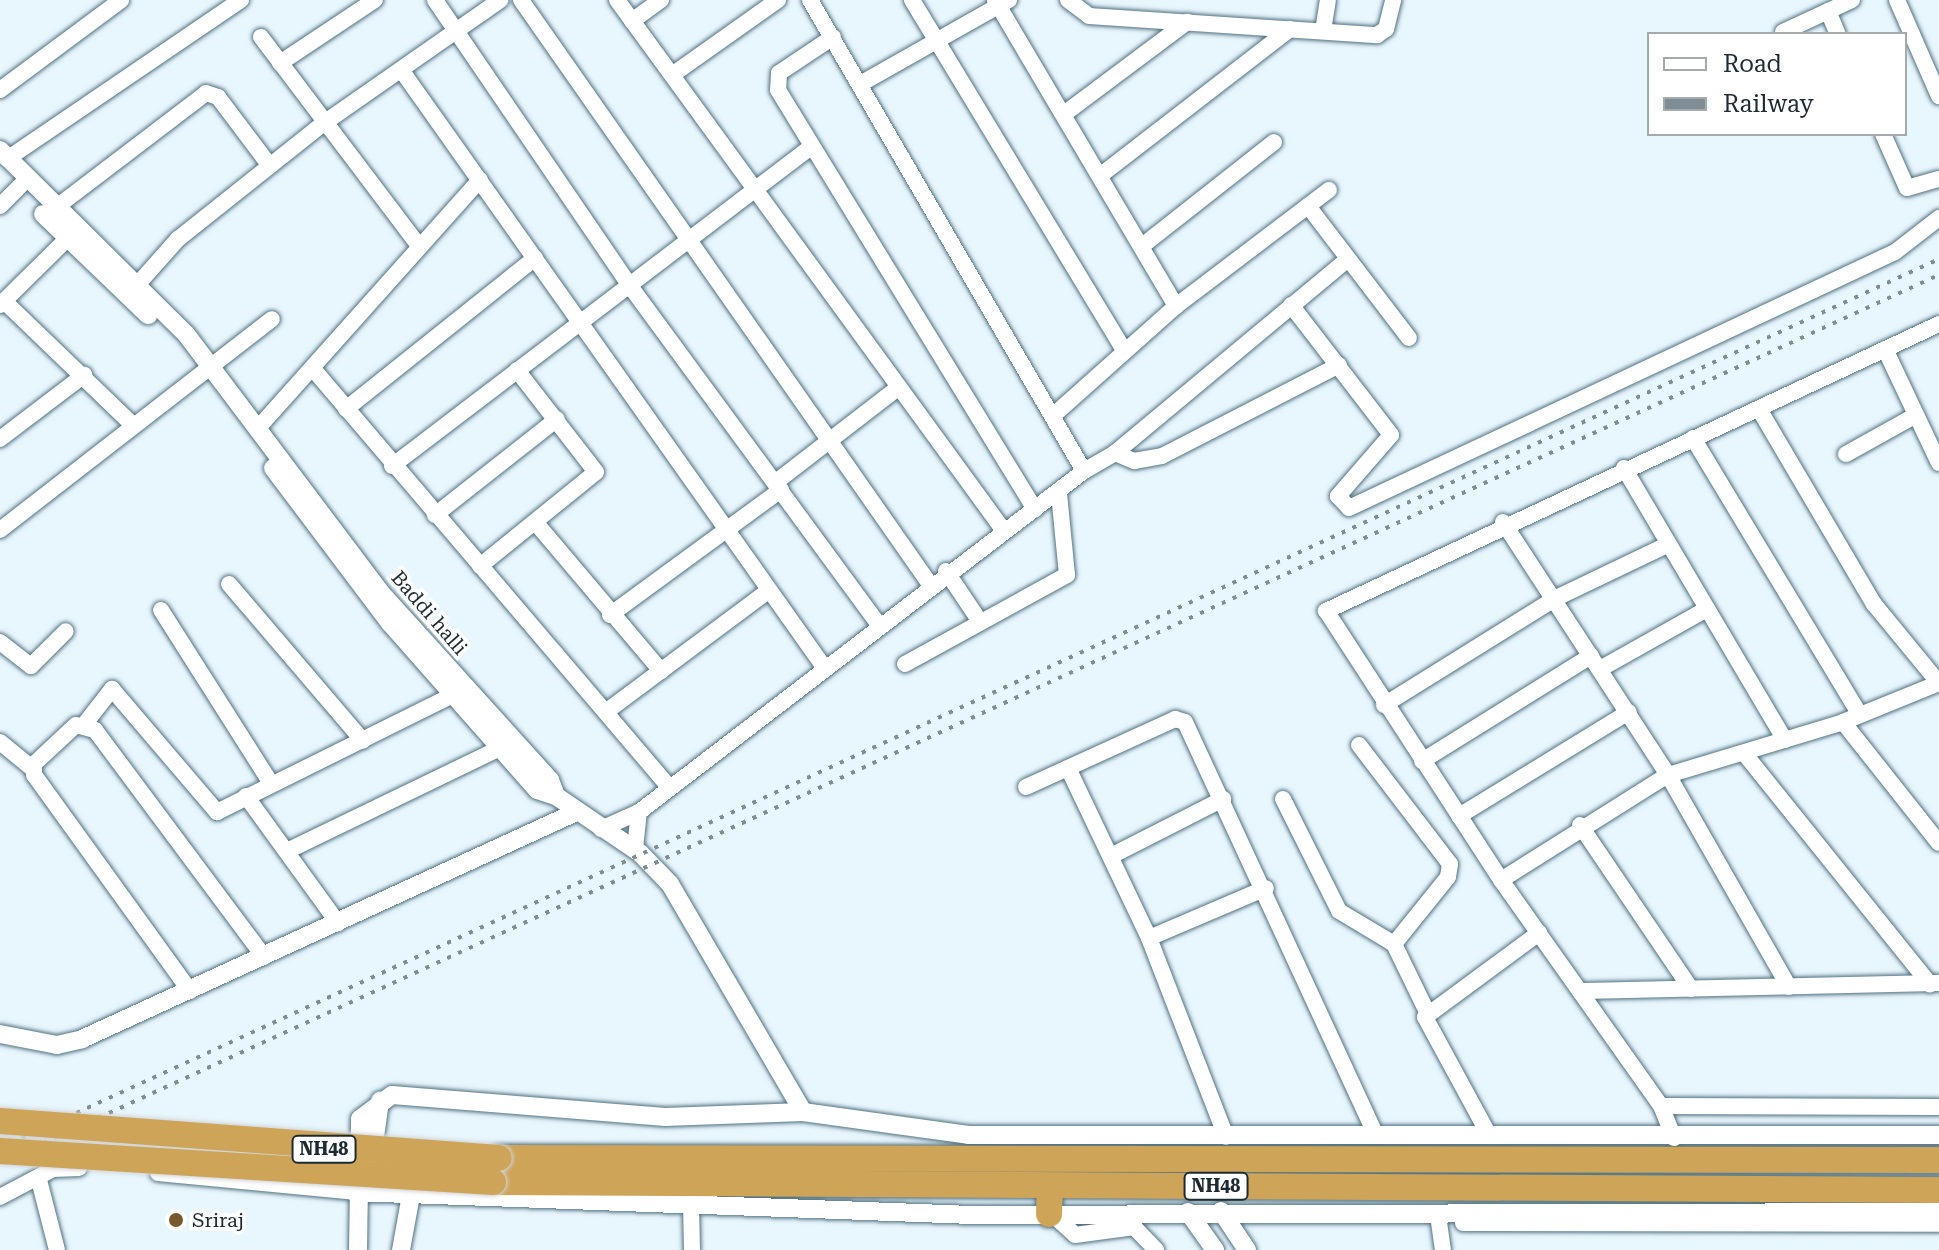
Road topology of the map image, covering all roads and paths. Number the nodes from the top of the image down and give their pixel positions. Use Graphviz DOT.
graph roads {
  1 [pos="121,0"];
  2 [pos="241,0"];
  3 [pos="375,0"];
  4 [pos="435,0"];
  5 [pos="500,0"];
  6 [pos="521,0"];
  7 [pos="617,0"];
  8 [pos="661,0"];
  9 [pos="778,0"];
  10 [pos="810,0"];
  11 [pos="912,0"];
  12 [pos="1068,0"];
  13 [pos="1328,0"];
  14 [pos="1393,0"];
  15 [pos="1852,0"];
  16 [pos="1897,0"];
  17 [pos="1001,2"];
  18 [pos="1828,11"];
  19 [pos="632,21"];
  20 [pos="1187,22"];
  21 [pos="1290,29"];
  22 [pos="1323,31"];
  23 [pos="457,32"];
  24 [pos="1783,32"];
  25 [pos="1837,32"];
  26 [pos="261,37"];
  27 [pos="833,37"];
  28 [pos="937,37"];
  29 [pos="280,63"];
  30 [pos="402,71"];
  31 [pos="672,75"];
  32 [pos="862,83"];
  33 [pos="0,90"];
  34 [pos="1939,96"];
  35 [pos="1064,114"];
  36 [pos="324,123"];
  37 [pos="1884,136"];
  38 [pos="1274,142"];
  39 [pos="812,146"];
  40 [pos="2,159"];
  41 [pos="270,166"];
  42 [pos="1101,175"];
  43 [pos="1939,179"];
  44 [pos="480,180"];
  45 [pos="22,184"];
  46 [pos="755,186"];
  47 [pos="1329,190"];
  48 [pos="0,206"];
  49 [pos="1308,206"];
  50 [pos="54,209"];
  51 [pos="1939,218"];
  52 [pos="688,237"];
  53 [pos="67,239"];
  54 [pos="419,246"];
  55 [pos="1142,246"];
  56 [pos="535,258"];
  57 [pos="1348,259"];
  58 [pos="630,286"];
  59 [pos="132,290"];
  60 [pos="2,303"];
  61 [pos="1291,305"];
  62 [pos="1176,306"];
  63 [pos="272,319"];
  64 [pos="581,322"];
  65 [pos="1939,324"];
  66 [pos="1409,338"];
  67 [pos="1885,349"];
  68 [pos="1124,350"];
  69 [pos="1339,365"];
  70 [pos="314,370"];
  71 [pos="517,370"];
  72 [pos="208,371"];
  73 [pos="84,375"];
  74 [pos="899,387"];
  75 [pos="346,409"];
  76 [pos="1759,409"];
  77 [pos="1056,413"];
  78 [pos="1916,415"];
  79 [pos="557,419"];
  80 [pos="133,425"];
  81 [pos="258,428"];
  82 [pos="1693,438"];
  83 [pos="0,439"];
  84 [pos="833,440"];
  85 [pos="1115,453"];
  86 [pos="1846,454"];
  87 [pos="1939,463"];
  88 [pos="392,466"];
  89 [pos="1624,468"];
  90 [pos="1084,471"];
  91 [pos="778,486"];
  92 [pos="1059,493"];
  93 [pos="1035,510"];
  94 [pos="435,515"];
  95 [pos="1503,522"];
  96 [pos="536,523"];
  97 [pos="0,530"];
  98 [pos="1004,531"];
  99 [pos="724,532"];
  100 [pos="1669,544"];
  101 [pos="480,566"];
  102 [pos="946,571"];
  103 [pos="929,583"];
  104 [pos="229,584"];
  105 [pos="768,591"];
  106 [pos="1554,599"];
  107 [pos="1707,609"];
  108 [pos="161,610"];
  109 [pos="610,615"];
  110 [pos="979,620"];
  111 [pos="878,623"];
  112 [pos="66,631"];
  113 [pos="0,642"];
  114 [pos="1596,662"];
  115 [pos="905,664"];
  116 [pos="824,667"];
  117 [pos="661,671"];
  118 [pos="1939,683"];
  119 [pos="453,695"];
  120 [pos="1384,705"];
  121 [pos="607,711"];
  122 [pos="1629,712"];
  123 [pos="1860,715"];
  124 [pos="1843,722"];
  125 [pos="84,725"];
  126 [pos="1785,740"];
  127 [pos="363,741"];
  128 [pos="0,742"];
  129 [pos="1359,745"];
  130 [pos="500,748"];
  131 [pos="1744,753"];
  132 [pos="1422,761"];
  133 [pos="1068,768"];
  134 [pos="33,769"];
  135 [pos="1668,775"];
  136 [pos="270,782"];
  137 [pos="1026,787"];
  138 [pos="670,788"];
  139 [pos="246,796"];
  140 [pos="556,796"];
  141 [pos="1223,799"];
  142 [pos="1283,799"];
  143 [pos="639,812"];
  144 [pos="574,813"];
  145 [pos="1459,816"];
  146 [pos="1580,825"];
  147 [pos="601,829"];
  148 [pos="1939,843"];
  149 [pos="635,849"];
  150 [pos="287,851"];
  151 [pos="1111,856"];
  152 [pos="1501,880"];
  153 [pos="1266,888"];
  154 [pos="338,923"];
  155 [pos="1539,933"];
  156 [pos="1149,938"];
  157 [pos="1394,944"];
  158 [pos="264,957"];
  159 [pos="1935,984"];
  160 [pos="1789,987"];
  161 [pos="1691,989"];
  162 [pos="190,991"];
  163 [pos="1581,991"];
  164 [pos="1427,1012"];
  165 [pos="0,1034"];
  166 [pos="1661,1106"];
  167 [pos="1939,1107"];
  168 [pos="803,1112"];
  169 [pos="0,1121"];
  170 [pos="1375,1134"];
  171 [pos="1489,1135"];
  172 [pos="1939,1135"];
  173 [pos="1226,1137"];
  174 [pos="1674,1138"];
  175 [pos="0,1151"];
  176 [pos="1939,1160"];
  177 [pos="496,1170"];
  178 [pos="39,1180"];
  179 [pos="1050,1186"];
  180 [pos="1939,1190"];
  181 [pos="362,1193"];
  182 [pos="411,1195"];
  183 [pos="0,1197"];
  184 [pos="1670,1202"];
  185 [pos="691,1206"];
  186 [pos="1221,1211"];
  187 [pos="1188,1212"];
  188 [pos="1939,1212"];
  189 [pos="1050,1214"];
  190 [pos="1438,1215"];
  191 [pos="1463,1223"];
  192 [pos="1939,1224"];
  193 [pos="1073,1242"];
  194 [pos="57,1250"];
  195 [pos="358,1250"];
  196 [pos="401,1250"];
  197 [pos="692,1250"];
  198 [pos="1156,1250"];
  199 [pos="1215,1250"];
  200 [pos="1247,1250"];
  201 [pos="1443,1250"];
  1 -- 33 [label="street"];
  2 -- 40 [label="street"];
  3 -- 29 [label="street"];
  4 -- 23 [label="street"];
  5 -- 23 [label="street"];
  6 -- 52 [label="street"];
  7 -- 19 [label="street"];
  8 -- 19 [label="street"];
  9 -- 31 [label="street"];
  10 -- 27 [label="street"];
  11 -- 28 [label="street"];
  12 -- 20 [label="street"];
  13 -- 22 [label="street"];
  14 -- 22 [label="street"];
  15 -- 18 [label="street"];
  16 -- 34 [label="street"];
  17 -- 28 [label="street"];
  17 -- 35 [label="street"];
  18 -- 24 [label="street"];
  18 -- 25 [label="street"];
  19 -- 31 [label="street"];
  20 -- 21 [label="street"];
  20 -- 35 [label="street"];
  21 -- 22 [label="street"];
  21 -- 42 [label="street"];
  23 -- 30 [label="street"];
  23 -- 58 [label="street"];
  26 -- 29 [label="street"];
  27 -- 32 [label="street"];
  27 -- 39 [label="street"];
  28 -- 32 [label="street"];
  28 -- 68 [label="street"];
  29 -- 36 [label="street"];
  30 -- 36 [label="street"];
  30 -- 44 [label="street"];
  31 -- 46 [label="street"];
  32 -- 77 [label="street"];
  35 -- 42 [label="street"];
  36 -- 41 [label="street"];
  36 -- 54 [label="street"];
  37 -- 43 [label="street"];
  38 -- 55 [label="street"];
  39 -- 46 [label="street"];
  39 -- 93 [label="street"];
  40 -- 45 [label="street, Baddi halli"];
  41 -- 50 [label="street"];
  41 -- 59 [label="street"];
  42 -- 55 [label="street"];
  44 -- 54 [label="street"];
  44 -- 56 [label="street"];
  45 -- 48 [label="street"];
  45 -- 50 [label="street, Baddi halli"];
  45 -- 53 [label="street"];
  46 -- 52 [label="street"];
  46 -- 74 [label="street"];
  47 -- 49 [label="street"];
  49 -- 57 [label="street"];
  49 -- 62 [label="street"];
  50 -- 59 [label="street, Baddi halli"];
  51 -- 69 [label="street"];
  52 -- 58 [label="street"];
  52 -- 84 [label="street"];
  53 -- 59 [label="street"];
  53 -- 60 [label="street"];
  54 -- 70 [label="street"];
  55 -- 62 [label="street"];
  56 -- 64 [label="street"];
  56 -- 75 [label="street"];
  57 -- 61 [label="street"];
  57 -- 66 [label="street"];
  58 -- 64 [label="street"];
  58 -- 91 [label="street"];
  59 -- 72 [label="street, Baddi halli"];
  60 -- 73 [label="street"];
  61 -- 69 [label="street"];
  61 -- 85 [label="street"];
  62 -- 68 [label="street"];
  63 -- 72 [label="street"];
  64 -- 71 [label="street"];
  64 -- 99 [label="street"];
  65 -- 67 [label="street"];
  67 -- 76 [label="street"];
  67 -- 78 [label="street"];
  68 -- 77 [label="street"];
  69 -- 85 [label="street"];
  70 -- 75 [label="street"];
  70 -- 81 [label="street"];
  71 -- 79 [label="street"];
  71 -- 88 [label="street"];
  72 -- 80 [label="street"];
  72 -- 81 [label="street, Baddi halli"];
  72 -- 119 [label="street"];
  73 -- 80 [label="street"];
  73 -- 83 [label="street"];
  74 -- 84 [label="street"];
  74 -- 98 [label="street"];
  75 -- 88 [label="street"];
  76 -- 82 [label="street"];
  76 -- 118 [label="street"];
  77 -- 90 [label="street"];
  78 -- 86 [label="street"];
  78 -- 87 [label="street"];
  79 -- 94 [label="street"];
  79 -- 96 [label="street"];
  80 -- 97 [label="street"];
  81 -- 140 [label="street, Baddi halli"];
  82 -- 89 [label="street"];
  82 -- 123 [label="street"];
  84 -- 91 [label="street"];
  84 -- 103 [label="street"];
  85 -- 90 [label="street"];
  88 -- 94 [label="street"];
  89 -- 95 [label="street"];
  89 -- 100 [label="street"];
  90 -- 92 [label="street"];
  91 -- 99 [label="street"];
  91 -- 111 [label="street"];
  92 -- 93 [label="street"];
  92 -- 110 [label="street"];
  93 -- 98 [label="street"];
  94 -- 101 [label="street"];
  95 -- 106 [label="street"];
  95 -- 120 [label="street"];
  96 -- 101 [label="street"];
  96 -- 109 [label="street"];
  98 -- 102 [label="street"];
  99 -- 105 [label="street"];
  99 -- 109 [label="street"];
  100 -- 106 [label="street"];
  100 -- 107 [label="street"];
  101 -- 121 [label="street"];
  102 -- 103 [label="street"];
  102 -- 110 [label="street"];
  103 -- 111 [label="street"];
  104 -- 127 [label="street"];
  105 -- 116 [label="street"];
  105 -- 117 [label="street"];
  106 -- 114 [label="street"];
  106 -- 120 [label="street"];
  107 -- 114 [label="street"];
  107 -- 126 [label="street"];
  108 -- 136 [label="street"];
  109 -- 117 [label="street"];
  110 -- 115 [label="street"];
  111 -- 116 [label="street"];
  112 -- 113 [label="street"];
  114 -- 122 [label="street"];
  114 -- 132 [label="street"];
  116 -- 138 [label="street"];
  117 -- 121 [label="street"];
  118 -- 123 [label="street"];
  119 -- 127 [label="street"];
  119 -- 130 [label="street"];
  120 -- 132 [label="street"];
  121 -- 138 [label="street"];
  122 -- 135 [label="street"];
  122 -- 145 [label="street"];
  123 -- 124 [label="street"];
  124 -- 126 [label="street"];
  124 -- 148 [label="street"];
  125 -- 134 [label="street"];
  125 -- 139 [label="street"];
  125 -- 158 [label="street"];
  126 -- 131 [label="street"];
  127 -- 136 [label="street"];
  128 -- 134 [label="street"];
  129 -- 157 [label="street"];
  130 -- 140 [label="street"];
  130 -- 150 [label="street"];
  131 -- 135 [label="street"];
  131 -- 159 [label="street"];
  132 -- 145 [label="street"];
  133 -- 137 [label="street"];
  133 -- 141 [label="street"];
  133 -- 151 [label="street"];
  134 -- 162 [label="street"];
  135 -- 146 [label="street"];
  135 -- 160 [label="street"];
  136 -- 139 [label="street"];
  138 -- 143 [label="street"];
  139 -- 150 [label="street"];
  140 -- 144 [label="street, Baddi halli"];
  141 -- 151 [label="street"];
  141 -- 153 [label="street"];
  142 -- 157 [label="street"];
  143 -- 147 [label="street"];
  143 -- 149 [label="street"];
  144 -- 147 [label="street, Baddi halli"];
  144 -- 154 [label="street"];
  145 -- 152 [label="street"];
  146 -- 152 [label="street"];
  146 -- 161 [label="street"];
  147 -- 149 [label="street, Baddi halli"];
  149 -- 168 [label="street, Baddi halli"];
  150 -- 154 [label="street"];
  151 -- 156 [label="street"];
  152 -- 155 [label="street"];
  153 -- 156 [label="street"];
  153 -- 170 [label="street"];
  154 -- 158 [label="street"];
  155 -- 163 [label="street"];
  155 -- 164 [label="street"];
  156 -- 173 [label="street"];
  157 -- 164 [label="street"];
  158 -- 162 [label="street"];
  159 -- 160 [label="street"];
  160 -- 161 [label="street"];
  161 -- 163 [label="street"];
  162 -- 165 [label="street"];
  163 -- 166 [label="street"];
  164 -- 171 [label="street"];
  166 -- 167 [label="street"];
  166 -- 174 [label="street"];
  168 -- 173 [label="street"];
  168 -- 181 [label="street"];
  169 -- 177 [label="highway, NH48, bridge"];
  170 -- 171 [label="street"];
  170 -- 173 [label="street"];
  171 -- 174 [label="street"];
  172 -- 174 [label="street"];
  175 -- 177 [label="highway, NH48, bridge"];
  176 -- 177 [label="highway, NH48"];
  177 -- 179 [label="highway, NH48"];
  178 -- 181 [label="street"];
  178 -- 183 [label="street"];
  178 -- 194 [label="street"];
  179 -- 184 [label="highway, NH48"];
  179 -- 189 [label="highway"];
  180 -- 184 [label="highway, NH48"];
  181 -- 182 [label="street"];
  181 -- 195 [label="street"];
  182 -- 185 [label="street"];
  182 -- 196 [label="street"];
  184 -- 188 [label="street"];
  184 -- 190 [label="street"];
  185 -- 189 [label="street"];
  185 -- 197 [label="street"];
  186 -- 187 [label="street"];
  186 -- 190 [label="street"];
  186 -- 200 [label="street"];
  187 -- 189 [label="street"];
  187 -- 199 [label="street"];
  189 -- 193 [label="street"];
  190 -- 201 [label="street"];
  191 -- 192 [label="street"];
  193 -- 198 [label="street"];
}
